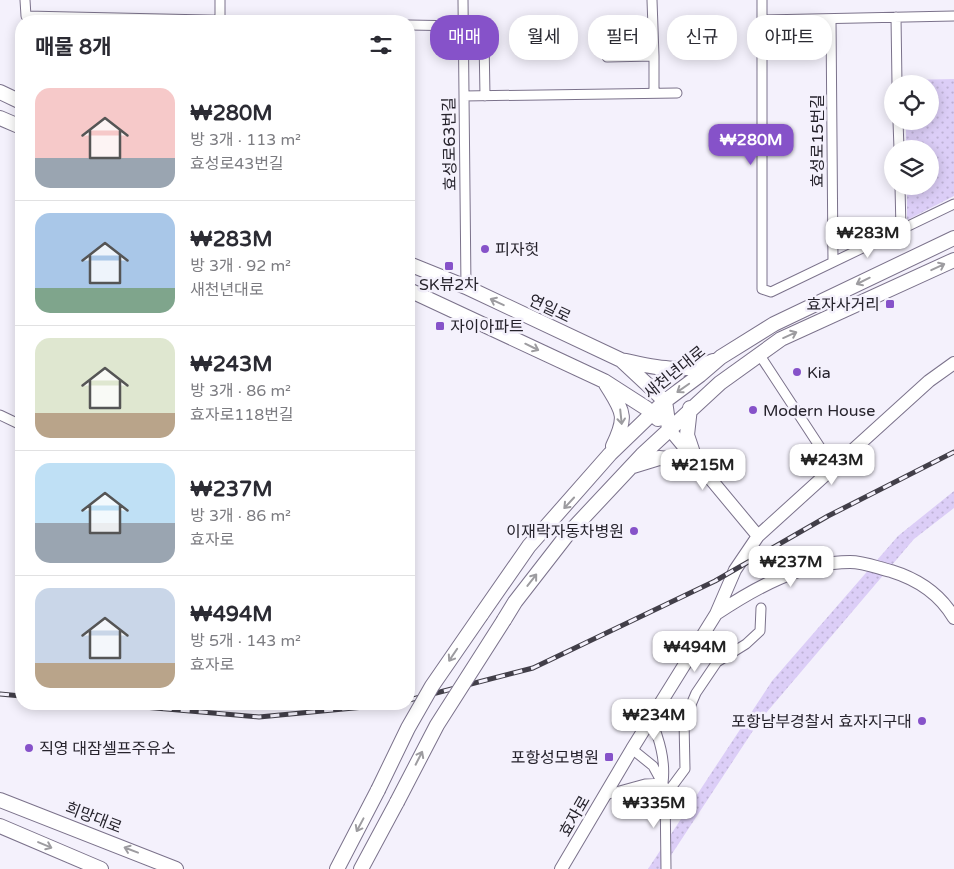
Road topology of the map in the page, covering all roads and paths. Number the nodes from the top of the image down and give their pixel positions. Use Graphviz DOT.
graph roads {
  1 [pos="26,0"];
  2 [pos="220,0"];
  3 [pos="463,0"];
  4 [pos="652,0"];
  5 [pos="762,0"];
  6 [pos="26,15"];
  7 [pos="220,15"];
  8 [pos="463,15"];
  9 [pos="653,15"];
  10 [pos="763,15"];
  11 [pos="954,16"];
  12 [pos="896,17"];
  13 [pos="832,18"];
  14 [pos="415,25"];
  15 [pos="430,25"];
  16 [pos="463,60"];
  17 [pos="485,60"];
  18 [pos="654,60"];
  19 [pos="763,60"];
  20 [pos="831,60"];
  21 [pos="897,75"];
  22 [pos="654,93"];
  23 [pos="677,93"];
  24 [pos="464,96"];
  25 [pos="486,96"];
  26 [pos="0,119"];
  27 [pos="15,125"];
  28 [pos="900,195"];
  29 [pos="954,204"];
  30 [pos="900,230"];
  31 [pos="954,238"];
  32 [pos="954,260"];
  33 [pos="833,262"];
  34 [pos="415,266"];
  35 [pos="466,287"];
  36 [pos="415,293"];
  37 [pos="759,354"];
  38 [pos="721,357"];
  39 [pos="621,360"];
  40 [pos="954,363"];
  41 [pos="604,381"];
  42 [pos="665,400"];
  43 [pos="690,408"];
  44 [pos="651,413"];
  45 [pos="0,416"];
  46 [pos="15,422"];
  47 [pos="669,429"];
  48 [pos="610,454"];
  49 [pos="696,462"];
  50 [pos="633,466"];
  51 [pos="833,467"];
  52 [pos="758,536"];
  53 [pos="760,608"];
  54 [pos="716,614"];
  55 [pos="954,618"];
  56 [pos="651,718"];
  57 [pos="632,749"];
  58 [pos="663,783"];
  59 [pos="605,795"];
  60 [pos="666,796"];
  61 [pos="0,800"];
  62 [pos="0,826"];
  63 [pos="374,846"];
  64 [pos="339,864"];
  65 [pos="100,869"];
  66 [pos="176,869"];
  67 [pos="327,869"];
  68 [pos="361,869"];
  69 [pos="370,869"];
  70 [pos="561,869"];
  71 [pos="666,869"];
  1 -- 6 [label="street"];
  2 -- 7 [label="street"];
  3 -- 8 [label="street, 효성로63번길"];
  4 -- 9 [label="street"];
  5 -- 10 [label="street"];
  11 -- 12 [label="street"];
  12 -- 13 [label="street"];
  12 -- 21 [label="street"];
  14 -- 15 [label="street"];
  16 -- 24 [label="street, 효성로63번길"];
  17 -- 25 [label="street"];
  18 -- 22 [label="street"];
  19 -- 33 [label="street"];
  20 -- 33 [label="street, 효성로15번길"];
  22 -- 23 [label="street"];
  22 -- 25 [label="street"];
  24 -- 25 [label="street"];
  24 -- 35 [label="street, 효성로63번길"];
  26 -- 27 [label="main road"];
  28 -- 30 [label="street"];
  29 -- 30 [label="street"];
  30 -- 33 [label="street"];
  31 -- 38 [label="main road, 새천년대로, one-way"];
  37 -- 32 [label="main road, one-way"];
  34 -- 35 [label="main road, 연일로"];
  39 -- 35 [label="main road, 연일로, one-way"];
  36 -- 41 [label="main road, one-way"];
  37 -- 43 [label="main road"];
  37 -- 51 [label="street"];
  38 -- 39 [label="main road"];
  38 -- 42 [label="main road, 새천년대로, one-way"];
  39 -- 42 [label="main road, 연일로"];
  40 -- 51 [label="street"];
  41 -- 44 [label="main road"];
  41 -- 48 [label="main road, one-way"];
  42 -- 44 [label="main road, 새천년대로"];
  42 -- 47 [label="main road"];
  43 -- 47 [label="main road"];
  43 -- 49 [label="main road"];
  44 -- 47 [label="main road"];
  44 -- 48 [label="main road, 새천년대로"];
  45 -- 46 [label="street"];
  47 -- 49 [label="street"];
  47 -- 50 [label="main road"];
  48 -- 64 [label="main road, 새천년대로, one-way, bridge"];
  49 -- 50 [label="main road"];
  49 -- 52 [label="street"];
  63 -- 50 [label="main road, one-way, bridge"];
  51 -- 52 [label="street"];
  52 -- 54 [label="street"];
  53 -- 60 [label="street"];
  54 -- 55 [label="street, 효자로"];
  54 -- 56 [label="street, 효자로"];
  56 -- 57 [label="street, 효자로"];
  56 -- 58 [label="street"];
  57 -- 58 [label="street"];
  57 -- 59 [label="street, 효자로"];
  58 -- 59 [label="street"];
  58 -- 60 [label="street"];
  59 -- 70 [label="street, 효자로"];
  60 -- 71 [label="street"];
  66 -- 61 [label="main road, 희망대로, one-way"];
  62 -- 65 [label="main road, one-way"];
  63 -- 68 [label="main road"];
  63 -- 69 [label="main road"];
  64 -- 67 [label="main road"];
}
